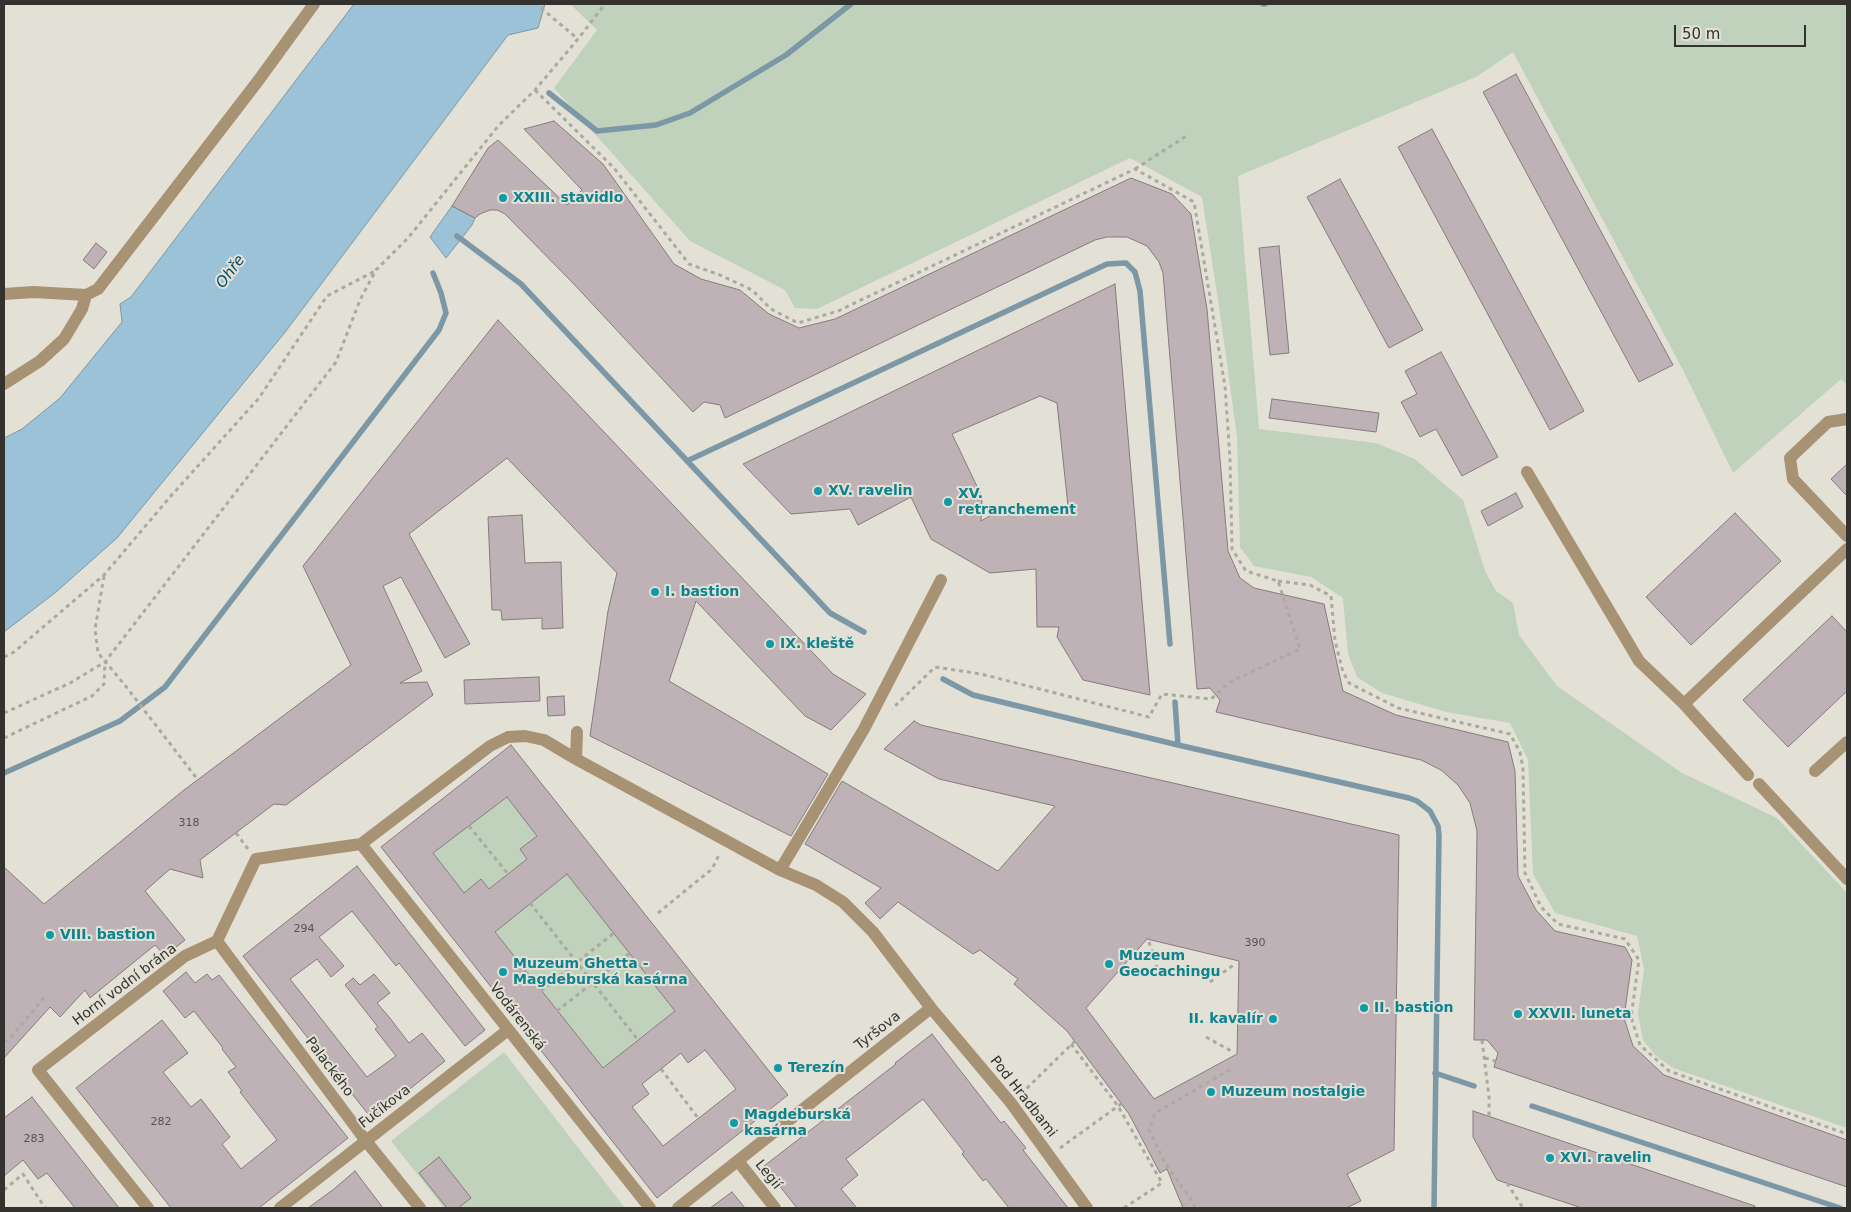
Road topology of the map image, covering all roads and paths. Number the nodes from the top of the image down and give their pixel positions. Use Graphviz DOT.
graph roads {
  1 [pos="314,4"];
  2 [pos="605,4"];
  3 [pos="540,8"];
  4 [pos="578,39"];
  5 [pos="535,90"];
  6 [pos="1188,134"];
  7 [pos="1135,169"];
  8 [pos="376,270"];
  9 [pos="4,294"];
  10 [pos="86,295"];
  11 [pos="4,384"];
  12 [pos="1847,419"];
  13 [pos="1527,472"];
  14 [pos="1847,536"];
  15 [pos="1847,549"];
  16 [pos="104,575"];
  17 [pos="941,580"];
  18 [pos="1278,581"];
  19 [pos="4,657"];
  20 [pos="105,662"];
  21 [pos="1684,704"];
  22 [pos="4,713"];
  23 [pos="886,713"];
  24 [pos="577,732"];
  25 [pos="4,738"];
  26 [pos="1847,742"];
  27 [pos="576,760"];
  28 [pos="1815,771"];
  29 [pos="1748,775"];
  30 [pos="198,780"];
  31 [pos="1759,784"];
  32 [pos="469,826"];
  33 [pos="726,841"];
  34 [pos="362,844"];
  35 [pos="780,870"];
  36 [pos="508,874"];
  37 [pos="1847,879"];
  38 [pos="530,903"];
  39 [pos="658,913"];
  40 [pos="614,933"];
  41 [pos="217,942"];
  42 [pos="1149,942"];
  43 [pos="630,953"];
  44 [pos="577,962"];
  45 [pos="1235,964"];
  46 [pos="1159,974"];
  47 [pos="593,982"];
  48 [pos="1210,982"];
  49 [pos="541,991"];
  50 [pos="44,998"];
  51 [pos="931,1008"];
  52 [pos="557,1011"];
  53 [pos="508,1030"];
  54 [pos="1206,1037"];
  55 [pos="638,1040"];
  56 [pos="1482,1040"];
  57 [pos="1075,1041"];
  58 [pos="4,1042"];
  59 [pos="1071,1044"];
  60 [pos="1233,1052"];
  61 [pos="1485,1058"];
  62 [pos="1496,1061"];
  63 [pos="661,1069"];
  64 [pos="1231,1069"];
  65 [pos="1011,1103"];
  66 [pos="1120,1105"];
  67 [pos="1489,1116"];
  68 [pos="698,1118"];
  69 [pos="1847,1134"];
  70 [pos="366,1141"];
  71 [pos="1049,1156"];
  72 [pos="738,1161"];
  73 [pos="1507,1183"];
  74 [pos="4,1190"];
  75 [pos="46,1208"];
  76 [pos="148,1208"];
  77 [pos="280,1208"];
  78 [pos="420,1208"];
  79 [pos="650,1208"];
  80 [pos="678,1208"];
  81 [pos="776,1208"];
  82 [pos="1087,1208"];
  83 [pos="1124,1208"];
  84 [pos="1195,1208"];
  85 [pos="1523,1208"];
  1 -- 10 [label="street"];
  2 -- 4 [label="path"];
  3 -- 4 [label="path"];
  4 -- 5 [label="path"];
  5 -- 7 [label="path"];
  5 -- 8 [label="path"];
  6 -- 7 [label="path"];
  7 -- 18 [label="path"];
  8 -- 16 [label="path"];
  8 -- 20 [label="path"];
  9 -- 10 [label="street"];
  10 -- 11 [label="street"];
  12 -- 14 [label="street"];
  13 -- 21 [label="street"];
  15 -- 21 [label="street"];
  16 -- 19 [label="path"];
  16 -- 20 [label="path"];
  17 -- 35 [label="street"];
  18 -- 23 [label="path"];
  18 -- 69 [label="path"];
  20 -- 22 [label="path"];
  20 -- 25 [label="path"];
  20 -- 30 [label="path"];
  21 -- 29 [label="street"];
  24 -- 27 [label="street"];
  26 -- 28 [label="street"];
  27 -- 33 [label="street, Pod Hradbami"];
  27 -- 34 [label="street, Pod Hradbami"];
  31 -- 37 [label="street"];
  32 -- 36 [label="path"];
  33 -- 35 [label="street, Pod Hradbami"];
  33 -- 39 [label="path"];
  34 -- 41 [label="street"];
  34 -- 53 [label="street, Vodárenská"];
  35 -- 51 [label="street, Pod Hradbami"];
  38 -- 44 [label="path"];
  40 -- 44 [label="path"];
  41 -- 70 [label="street, Palackého"];
  41 -- 76 [label="street, Horní vodní brána"];
  42 -- 46 [label="path"];
  43 -- 47 [label="path"];
  44 -- 47 [label="path"];
  44 -- 49 [label="path"];
  45 -- 48 [label="path"];
  47 -- 52 [label="path"];
  47 -- 55 [label="path"];
  50 -- 58 [label="path"];
  51 -- 65 [label="street, Pod Hradbami"];
  51 -- 72 [label="street, Tyršova"];
  53 -- 70 [label="street, Fučíkova"];
  53 -- 79 [label="street, Vodárenská"];
  54 -- 60 [label="path"];
  56 -- 67 [label="path"];
  57 -- 59 [label="path"];
  59 -- 65 [label="path"];
  59 -- 66 [label="path"];
  61 -- 62 [label="path"];
  63 -- 68 [label="path"];
  64 -- 84 [label="path"];
  65 -- 71 [label="street, Pod Hradbami"];
  66 -- 71 [label="path"];
  66 -- 83 [label="path"];
  70 -- 77 [label="street, Fučíkova"];
  70 -- 78 [label="street, Palackého"];
  71 -- 82 [label="street, Pod Hradbami"];
  72 -- 80 [label="street, Tyršova"];
  72 -- 81 [label="street, Legií"];
  73 -- 85 [label="path"];
  74 -- 75 [label="path"];
}
